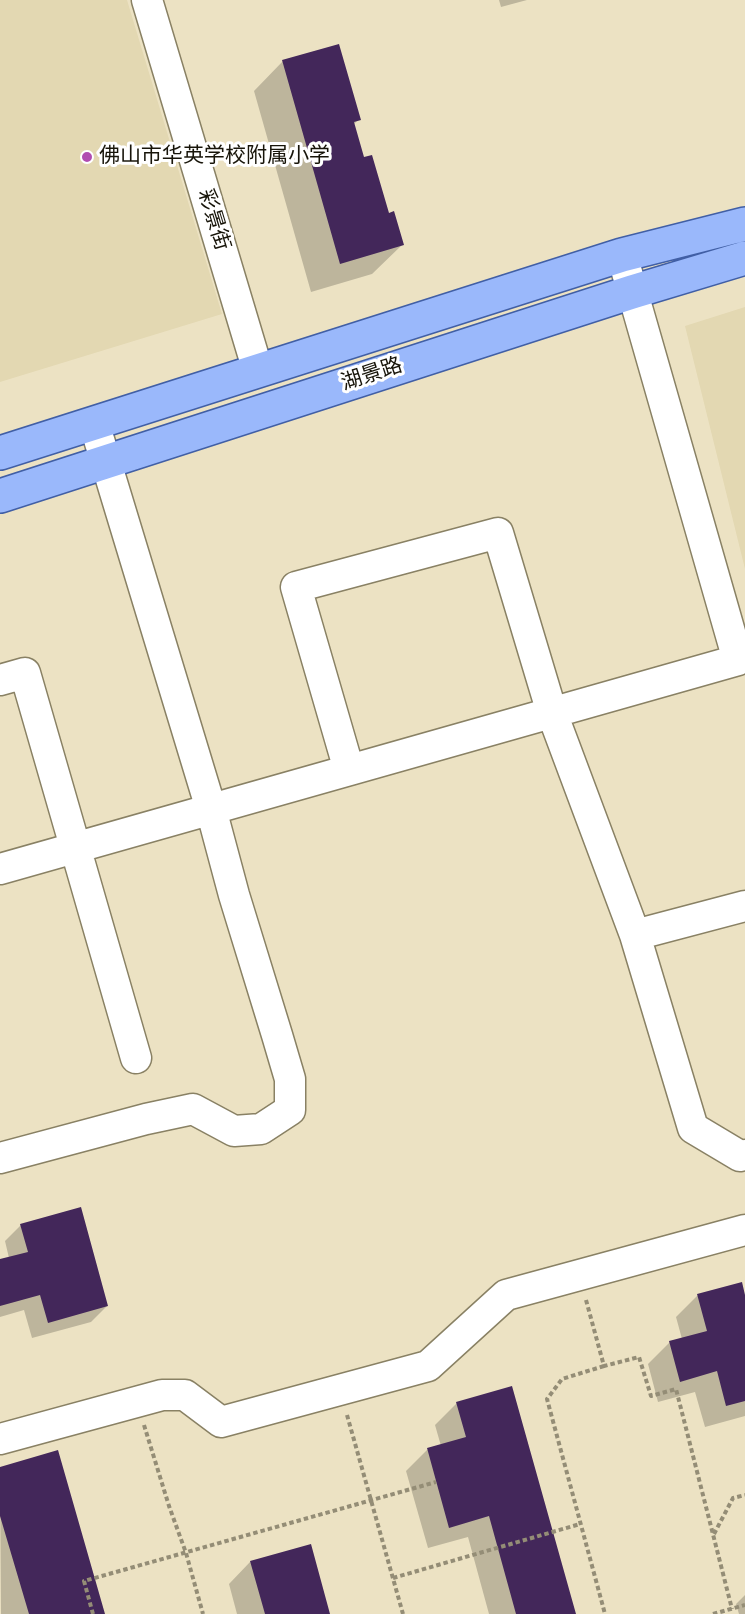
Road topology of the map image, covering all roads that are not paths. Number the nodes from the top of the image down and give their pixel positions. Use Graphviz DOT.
graph roads {
  1 [pos="147,0"];
  2 [pos="745,224"];
  3 [pos="622,255"];
  4 [pos="745,258"];
  5 [pos="632,292"];
  6 [pos="258,371"];
  7 [pos="94,423"];
  8 [pos="0,453"];
  9 [pos="106,461"];
  10 [pos="0,496"];
  11 [pos="742,660"];
  12 [pos="0,680"];
  13 [pos="552,713"];
  14 [pos="349,770"];
  15 [pos="212,809"];
  16 [pos="75,847"];
  17 [pos="0,869"];
  18 [pos="745,906"];
  19 [pos="635,935"];
  20 [pos="136,1058"];
  21 [pos="745,1155"];
  22 [pos="0,1158"];
  23 [pos="745,1230"];
  24 [pos="0,1439"];
  1 -- 6 [label="street, 彩景街"];
  2 -- 3 [label="main road, 湖景路"];
  3 -- 5 [label="street"];
  3 -- 6 [label="main road, 湖景路"];
  4 -- 5 [label="main road, 湖景路"];
  5 -- 9 [label="main road, 湖景路"];
  5 -- 11 [label="street"];
  6 -- 7 [label="main road, 湖景路"];
  7 -- 8 [label="main road, 湖景路"];
  7 -- 9 [label="street"];
  9 -- 10 [label="main road, 湖景路"];
  9 -- 15 [label="street"];
  11 -- 13 [label="street"];
  12 -- 16 [label="street"];
  13 -- 14 [label="street"];
  13 -- 14 [label="street"];
  13 -- 19 [label="street"];
  14 -- 15 [label="street"];
  15 -- 16 [label="street"];
  15 -- 22 [label="street"];
  16 -- 17 [label="street"];
  16 -- 20 [label="street"];
  18 -- 19 [label="street"];
  19 -- 21 [label="street"];
  23 -- 24 [label="street"];
}
